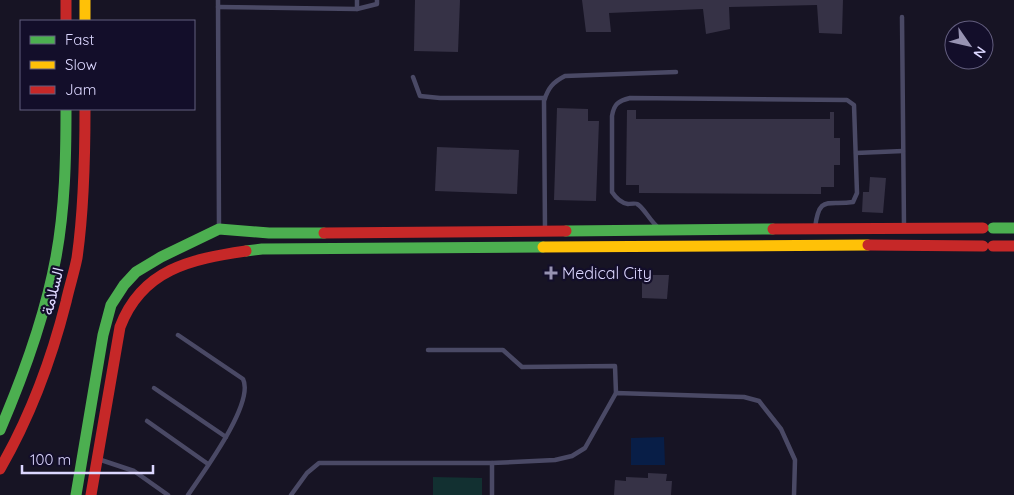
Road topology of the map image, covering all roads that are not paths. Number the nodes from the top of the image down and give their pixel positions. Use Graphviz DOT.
graph roads {
  1 [pos="66,0"];
  2 [pos="85,0"];
  3 [pos="218,0"];
  4 [pos="357,0"];
  5 [pos="377,0"];
  6 [pos="218,7"];
  7 [pos="357,9"];
  8 [pos="902,17"];
  9 [pos="66,20"];
  10 [pos="85,20"];
  11 [pos="676,72"];
  12 [pos="413,77"];
  13 [pos="545,98"];
  14 [pos="66,110"];
  15 [pos="85,110"];
  16 [pos="856,152"];
  17 [pos="903,152"];
  18 [pos="1014,228"];
  19 [pos="219,229"];
  20 [pos="815,229"];
  21 [pos="904,229"];
  22 [pos="662,230"];
  23 [pos="545,231"];
  24 [pos="1014,246"];
  25 [pos="167,253"];
  26 [pos="175,266"];
  27 [pos="178,335"];
  28 [pos="428,350"];
  29 [pos="154,388"];
  30 [pos="616,393"];
  31 [pos="147,421"];
  32 [pos="0,430"];
  33 [pos="226,437"];
  34 [pos="97,458"];
  35 [pos="492,463"];
  36 [pos="208,464"];
  37 [pos="0,469"];
  38 [pos="76,495"];
  39 [pos="91,495"];
  40 [pos="168,495"];
  41 [pos="188,495"];
  42 [pos="291,495"];
  43 [pos="492,495"];
  44 [pos="794,495"];
  1 -- 9 [label="street"];
  2 -- 10 [label="street"];
  3 -- 6 [label="lane"];
  4 -- 7 [label="lane"];
  5 -- 7 [label="lane"];
  6 -- 7 [label="lane"];
  6 -- 19 [label="lane"];
  8 -- 17 [label="lane"];
  11 -- 13 [label="lane"];
  12 -- 13 [label="lane"];
  13 -- 23 [label="lane"];
  14 -- 32 [label="street, السلامة"];
  15 -- 37 [label="street, السلامة"];
  16 -- 17 [label="lane"];
  16 -- 20 [label="lane"];
  16 -- 22 [label="lane"];
  17 -- 21 [label="lane"];
  18 -- 21 [label="street"];
  19 -- 23 [label="street"];
  19 -- 25 [label="street"];
  20 -- 21 [label="street"];
  20 -- 22 [label="street"];
  22 -- 23 [label="street"];
  24 -- 26 [label="street"];
  25 -- 26 [label="street"];
  25 -- 38 [label="street"];
  26 -- 34 [label="street"];
  27 -- 33 [label="lane"];
  28 -- 30 [label="lane"];
  29 -- 33 [label="lane"];
  30 -- 35 [label="lane"];
  30 -- 44 [label="lane"];
  31 -- 36 [label="lane"];
  33 -- 36 [label="lane"];
  34 -- 39 [label="street"];
  34 -- 40 [label="lane"];
  35 -- 42 [label="lane"];
  35 -- 43 [label="lane"];
  36 -- 41 [label="lane"];
}
